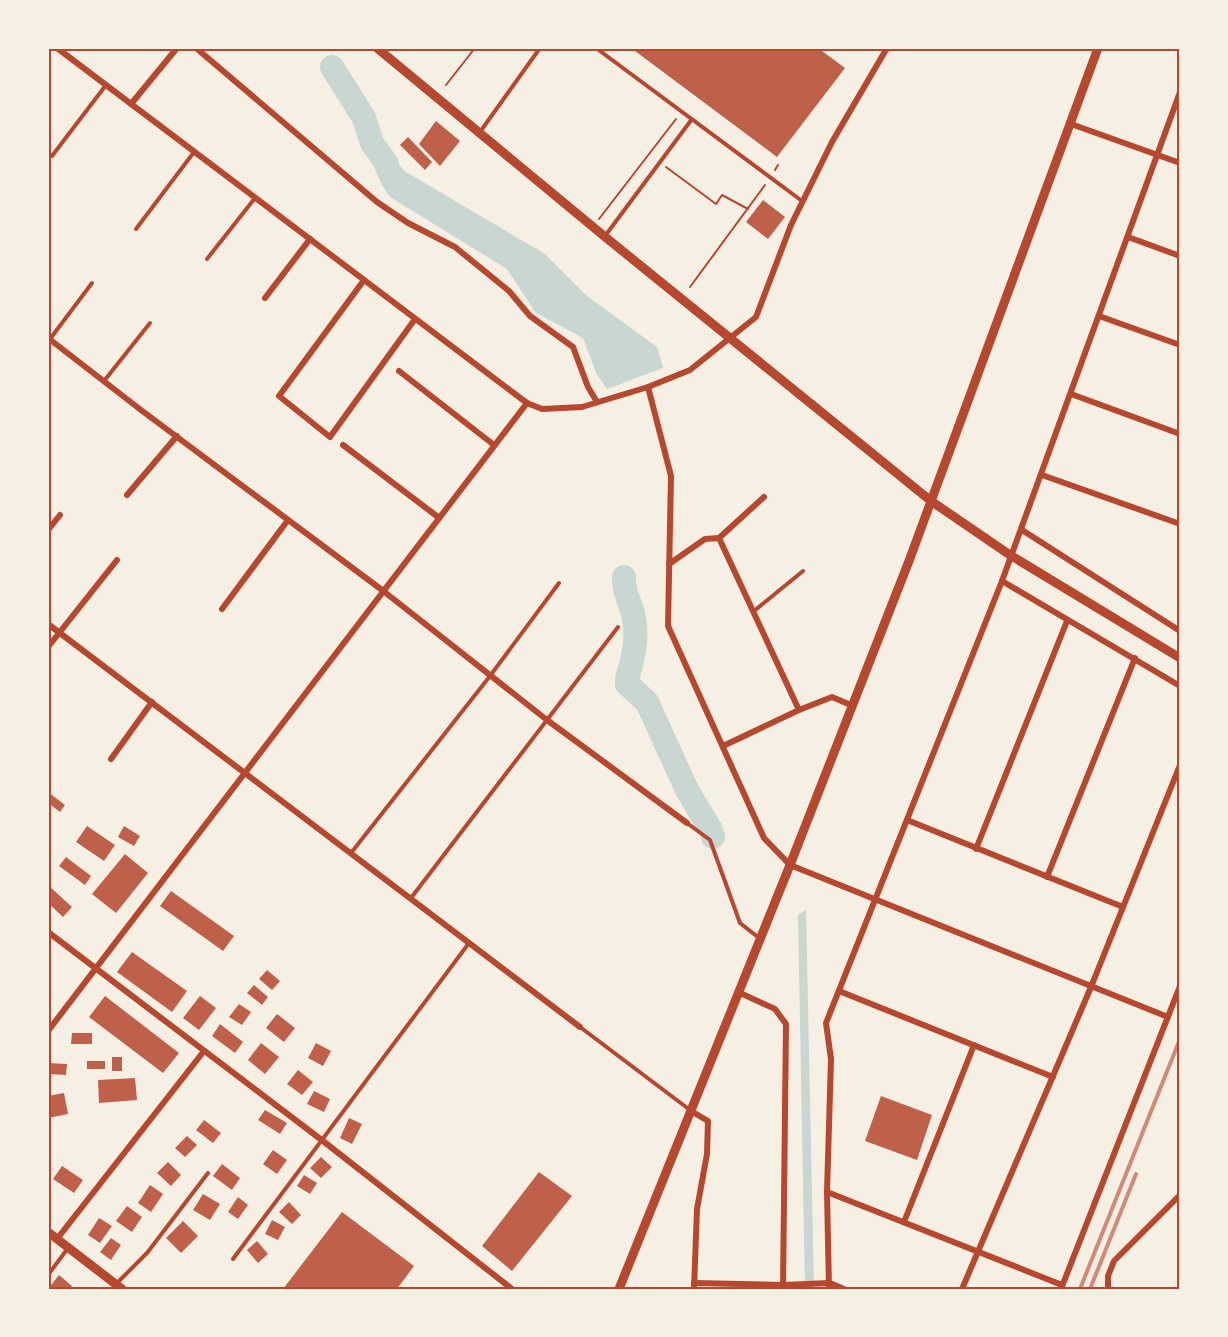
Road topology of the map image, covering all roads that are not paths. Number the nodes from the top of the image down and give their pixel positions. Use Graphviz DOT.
graph roads {
  1 [pos="57,48"];
  2 [pos="177,48"];
  3 [pos="196,48"];
  4 [pos="377,48"];
  5 [pos="540,48"];
  6 [pos="596,48"];
  7 [pos="888,48"];
  8 [pos="1098,48"];
  9 [pos="106,86"];
  10 [pos="1180,92"];
  11 [pos="131,104"];
  12 [pos="692,118"];
  13 [pos="1071,124"];
  14 [pos="479,133"];
  15 [pos="194,152"];
  16 [pos="1157,155"];
  17 [pos="52,156"];
  18 [pos="1180,163"];
  19 [pos="255,198"];
  20 [pos="803,202"];
  21 [pos="136,229"];
  22 [pos="604,236"];
  23 [pos="1128,237"];
  24 [pos="310,239"];
  25 [pos="1180,256"];
  26 [pos="207,259"];
  27 [pos="364,280"];
  28 [pos="92,283"];
  29 [pos="265,298"];
  30 [pos="1099,316"];
  31 [pos="415,319"];
  32 [pos="150,323"];
  33 [pos="49,338"];
  34 [pos="731,339"];
  35 [pos="1180,345"];
  36 [pos="399,372"];
  37 [pos="104,381"];
  38 [pos="648,387"];
  39 [pos="1071,394"];
  40 [pos="597,402"];
  41 [pos="526,403"];
  42 [pos="1180,434"];
  43 [pos="177,436"];
  44 [pos="343,445"];
  45 [pos="494,445"];
  46 [pos="1042,475"];
  47 [pos="127,495"];
  48 [pos="764,497"];
  49 [pos="931,501"];
  50 [pos="60,515"];
  51 [pos="438,517"];
  52 [pos="288,520"];
  53 [pos="1180,524"];
  54 [pos="48,530"];
  55 [pos="1022,530"];
  56 [pos="719,538"];
  57 [pos="1010,555"];
  58 [pos="117,560"];
  59 [pos="669,564"];
  60 [pos="803,571"];
  61 [pos="1002,581"];
  62 [pos="559,583"];
  63 [pos="382,590"];
  64 [pos="222,609"];
  65 [pos="753,611"];
  66 [pos="1067,621"];
  67 [pos="48,624"];
  68 [pos="618,627"];
  69 [pos="1180,631"];
  70 [pos="60,633"];
  71 [pos="48,647"];
  72 [pos="1136,658"];
  73 [pos="1180,658"];
  74 [pos="490,676"];
  75 [pos="1180,686"];
  76 [pos="152,702"];
  77 [pos="853,706"];
  78 [pos="799,710"];
  79 [pos="547,720"];
  80 [pos="723,746"];
  81 [pos="111,759"];
  82 [pos="1180,765"];
  83 [pos="244,772"];
  84 [pos="907,820"];
  85 [pos="687,823"];
  86 [pos="976,849"];
  87 [pos="351,853"];
  88 [pos="790,865"];
  89 [pos="1047,877"];
  90 [pos="411,898"];
  91 [pos="875,900"];
  92 [pos="1123,907"];
  93 [pos="48,932"];
  94 [pos="760,939"];
  95 [pos="469,942"];
  96 [pos="97,969"];
  97 [pos="1180,986"];
  98 [pos="1091,987"];
  99 [pos="839,991"];
  100 [pos="738,992"];
  101 [pos="1168,1017"];
  102 [pos="580,1027"];
  103 [pos="48,1031"];
  104 [pos="974,1045"];
  105 [pos="204,1051"];
  106 [pos="1053,1077"];
  107 [pos="691,1111"];
  108 [pos="323,1140"];
  109 [pos="208,1173"];
  110 [pos="827,1192"];
  111 [pos="1180,1195"];
  112 [pos="903,1222"];
  113 [pos="48,1232"];
  114 [pos="57,1239"];
  115 [pos="69,1248"];
  116 [pos="979,1252"];
  117 [pos="233,1259"];
  118 [pos="48,1275"];
  119 [pos="694,1286"];
  120 [pos="830,1286"];
  121 [pos="119,1287"];
  122 [pos="783,1287"];
  123 [pos="1062,1287"];
  124 [pos="512,1289"];
  125 [pos="619,1289"];
  126 [pos="844,1289"];
  127 [pos="962,1289"];
  128 [pos="1108,1289"];
  1 -- 9 [label="street"];
  2 -- 11 [label="street"];
  3 -- 40 [label="street"];
  4 -- 14 [label="street"];
  5 -- 14 [label="lane"];
  6 -- 12 [label="lane"];
  7 -- 20 [label="street"];
  8 -- 13 [label="street"];
  9 -- 11 [label="street"];
  9 -- 17 [label="lane"];
  10 -- 16 [label="street"];
  11 -- 15 [label="street"];
  12 -- 20 [label="lane"];
  12 -- 22 [label="lane"];
  13 -- 16 [label="street"];
  13 -- 49 [label="street"];
  14 -- 22 [label="street"];
  15 -- 19 [label="street"];
  15 -- 21 [label="lane"];
  16 -- 18 [label="street"];
  16 -- 23 [label="street"];
  19 -- 24 [label="street"];
  19 -- 26 [label="lane"];
  20 -- 34 [label="street"];
  22 -- 34 [label="street"];
  23 -- 25 [label="street"];
  23 -- 30 [label="street"];
  24 -- 27 [label="street"];
  24 -- 29 [label="street"];
  27 -- 31 [label="street"];
  27 -- 31 [label="street"];
  28 -- 33 [label="lane"];
  30 -- 35 [label="street"];
  30 -- 39 [label="street"];
  31 -- 41 [label="street"];
  32 -- 37 [label="lane"];
  33 -- 37 [label="street"];
  34 -- 38 [label="street"];
  34 -- 49 [label="street"];
  36 -- 45 [label="street"];
  37 -- 43 [label="street"];
  38 -- 40 [label="street"];
  38 -- 59 [label="street"];
  39 -- 42 [label="street"];
  39 -- 46 [label="street"];
  40 -- 41 [label="street"];
  41 -- 45 [label="street"];
  43 -- 47 [label="street"];
  43 -- 52 [label="street"];
  44 -- 51 [label="street"];
  45 -- 51 [label="street"];
  46 -- 53 [label="street"];
  46 -- 55 [label="street"];
  48 -- 56 [label="street"];
  49 -- 57 [label="street"];
  49 -- 77 [label="street"];
  50 -- 54 [label="street"];
  51 -- 63 [label="street"];
  52 -- 63 [label="street"];
  52 -- 64 [label="street"];
  55 -- 57 [label="street"];
  55 -- 69 [label="street"];
  56 -- 59 [label="street"];
  56 -- 65 [label="street"];
  57 -- 61 [label="street"];
  57 -- 73 [label="street"];
  58 -- 70 [label="street"];
  59 -- 80 [label="street"];
  60 -- 65 [label="lane"];
  61 -- 66 [label="street"];
  61 -- 84 [label="street"];
  62 -- 74 [label="lane"];
  63 -- 74 [label="street"];
  63 -- 83 [label="street"];
  65 -- 78 [label="street"];
  66 -- 72 [label="street"];
  66 -- 86 [label="street"];
  67 -- 70 [label="street"];
  68 -- 79 [label="lane"];
  70 -- 71 [label="street"];
  70 -- 76 [label="street"];
  72 -- 75 [label="street"];
  72 -- 89 [label="street"];
  74 -- 79 [label="street"];
  74 -- 87 [label="lane"];
  76 -- 81 [label="street"];
  76 -- 83 [label="street"];
  77 -- 78 [label="street"];
  77 -- 88 [label="street"];
  78 -- 80 [label="street"];
  79 -- 85 [label="street"];
  79 -- 90 [label="lane"];
  80 -- 88 [label="street"];
  82 -- 92 [label="street"];
  83 -- 87 [label="street"];
  83 -- 96 [label="street"];
  84 -- 86 [label="street"];
  84 -- 91 [label="street"];
  85 -- 94 [label="lane"];
  86 -- 89 [label="street"];
  87 -- 90 [label="street"];
  88 -- 91 [label="street"];
  88 -- 94 [label="street"];
  89 -- 92 [label="street"];
  90 -- 95 [label="street"];
  91 -- 98 [label="street"];
  91 -- 99 [label="street"];
  92 -- 98 [label="street"];
  93 -- 96 [label="street"];
  94 -- 100 [label="street"];
  95 -- 102 [label="street"];
  95 -- 108 [label="lane"];
  96 -- 103 [label="street"];
  96 -- 105 [label="street"];
  97 -- 101 [label="street"];
  98 -- 101 [label="street"];
  98 -- 106 [label="street"];
  99 -- 104 [label="street"];
  99 -- 110 [label="street"];
  100 -- 107 [label="street"];
  100 -- 122 [label="street"];
  101 -- 123 [label="street"];
  102 -- 107 [label="lane"];
  104 -- 106 [label="street"];
  104 -- 112 [label="street"];
  105 -- 108 [label="street"];
  105 -- 114 [label="street"];
  106 -- 116 [label="street"];
  107 -- 119 [label="street"];
  107 -- 125 [label="street"];
  108 -- 117 [label="lane"];
  108 -- 124 [label="street"];
  109 -- 121 [label="lane"];
  110 -- 112 [label="street"];
  110 -- 120 [label="street"];
  111 -- 128 [label="street"];
  112 -- 116 [label="street"];
  113 -- 114 [label="street"];
  114 -- 115 [label="street"];
  115 -- 118 [label="lane"];
  115 -- 121 [label="street"];
  116 -- 123 [label="street"];
  116 -- 127 [label="street"];
  119 -- 122 [label="street"];
  120 -- 122 [label="street"];
  120 -- 126 [label="street"];
}
